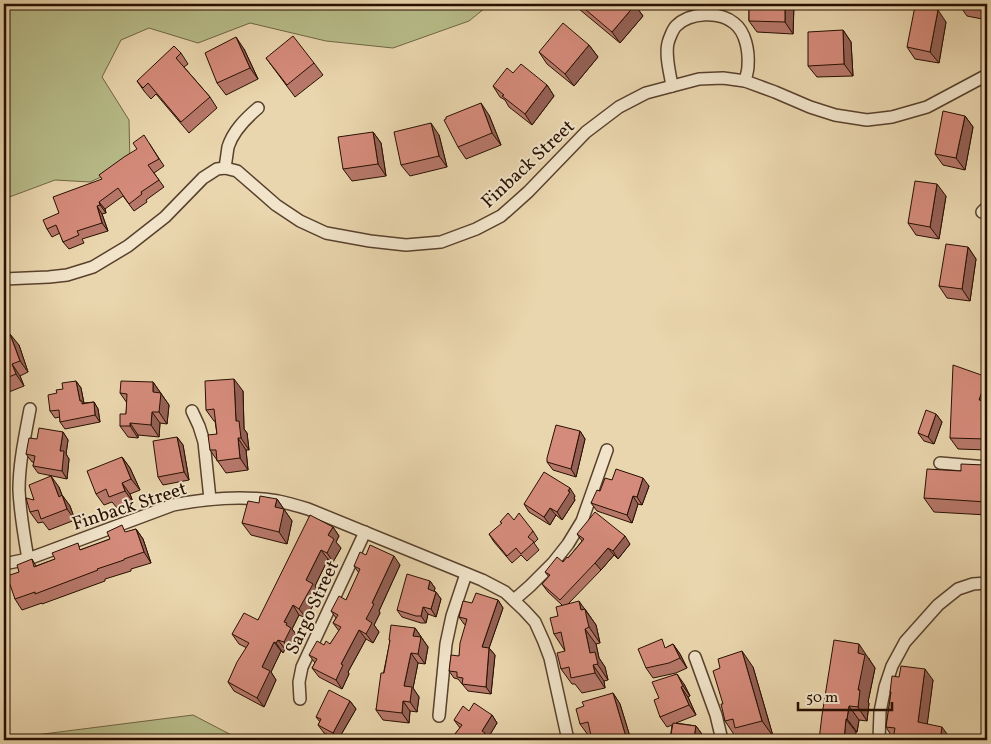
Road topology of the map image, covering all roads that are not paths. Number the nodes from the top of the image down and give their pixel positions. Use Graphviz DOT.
graph roads {
  1 [pos="987,76"];
  2 [pos="745,81"];
  3 [pos="672,86"];
  4 [pos="258,108"];
  5 [pos="225,168"];
  6 [pos="4,279"];
  7 [pos="30,409"];
  8 [pos="192,411"];
  9 [pos="608,450"];
  10 [pos="940,464"];
  11 [pos="987,467"];
  12 [pos="210,499"];
  13 [pos="365,532"];
  14 [pos="28,559"];
  15 [pos="4,564"];
  16 [pos="466,574"];
  17 [pos="987,583"];
  18 [pos="514,600"];
  19 [pos="695,657"];
  20 [pos="300,699"];
  21 [pos="439,716"];
  22 [pos="568,740"];
  23 [pos="722,740"];
  24 [pos="879,740"];
  1 -- 2 [label="street, Finback Street"];
  2 -- 3 [label="street, Finback Street"];
  2 -- 3 [label="street"];
  3 -- 5 [label="street, Finback Street"];
  4 -- 5 [label="street"];
  5 -- 6 [label="street"];
  7 -- 14 [label="street"];
  8 -- 12 [label="street"];
  9 -- 18 [label="street"];
  10 -- 11 [label="street"];
  12 -- 13 [label="street, Finback Street"];
  12 -- 14 [label="street, Finback Street"];
  13 -- 16 [label="street, Finback Street"];
  13 -- 20 [label="street, Sargo Street"];
  14 -- 15 [label="street, Finback Street"];
  16 -- 18 [label="street, Finback Street"];
  16 -- 21 [label="street"];
  17 -- 24 [label="street"];
  18 -- 22 [label="street, Finback Street"];
  19 -- 23 [label="street"];
}
